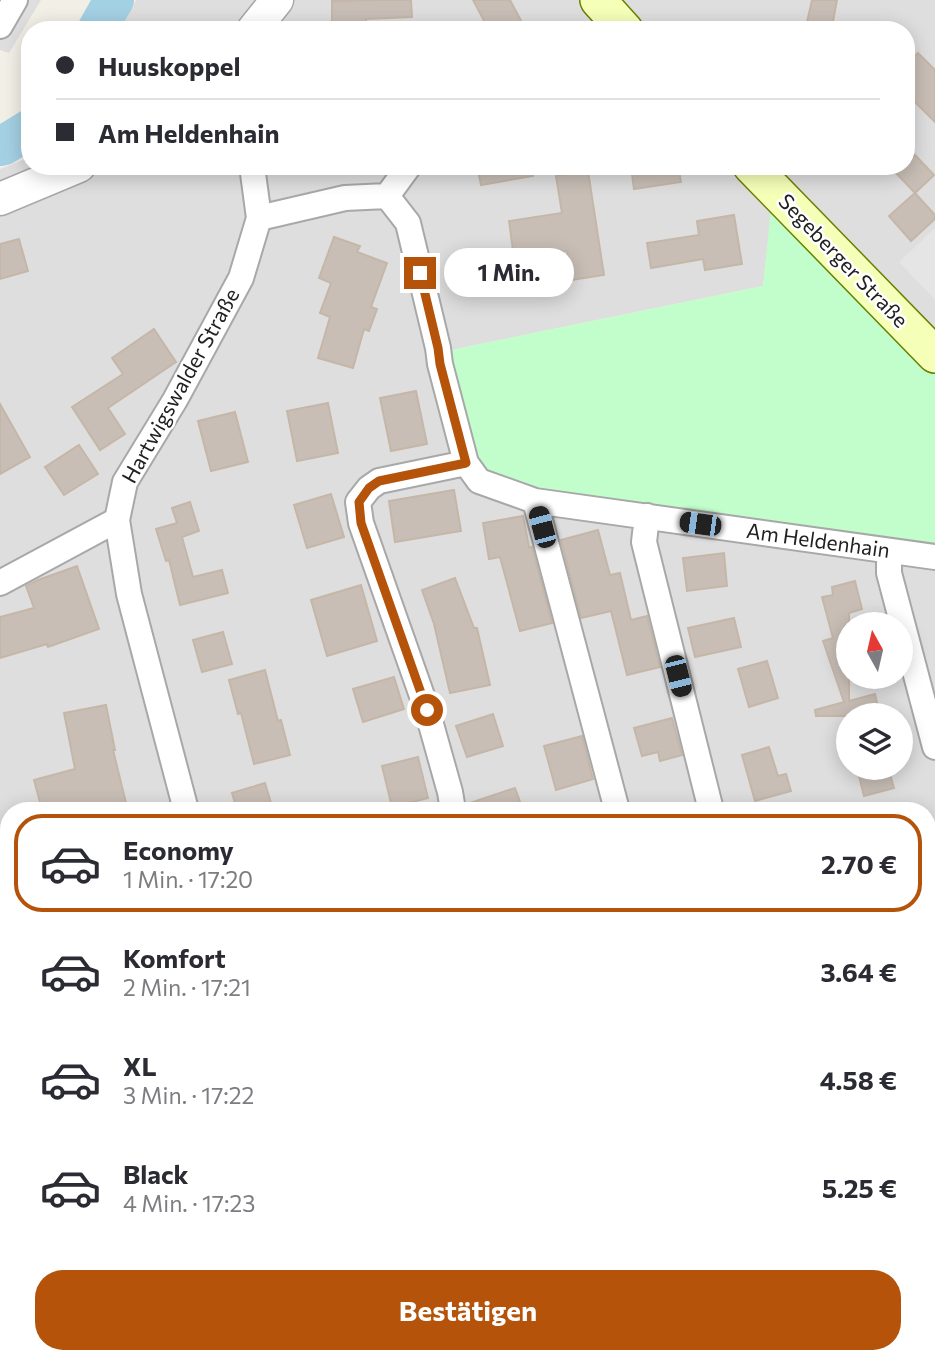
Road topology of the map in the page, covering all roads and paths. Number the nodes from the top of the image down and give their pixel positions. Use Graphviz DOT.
graph roads {
  1 [pos="15,0"];
  2 [pos="277,0"];
  3 [pos="598,0"];
  4 [pos="260,21"];
  5 [pos="617,21"];
  6 [pos="0,26"];
  7 [pos="57,175"];
  8 [pos="254,175"];
  9 [pos="402,175"];
  10 [pos="760,175"];
  11 [pos="387,195"];
  12 [pos="0,199"];
  13 [pos="259,218"];
  14 [pos="935,355"];
  15 [pos="466,463"];
  16 [pos="535,501"];
  17 [pos="647,516"];
  18 [pos="117,520"];
  19 [pos="889,551"];
  20 [pos="935,557"];
  21 [pos="0,583"];
  22 [pos="935,747"];
  23 [pos="184,802"];
  24 [pos="452,802"];
  25 [pos="615,802"];
  26 [pos="709,802"];
  1 -- 6 [label="street"];
  2 -- 4 [label="street"];
  3 -- 5 [label="main road"];
  7 -- 12 [label="street"];
  8 -- 13 [label="street, Hartwigswalder Straße"];
  9 -- 11 [label="street"];
  10 -- 14 [label="main road, Segeberger Straße"];
  11 -- 13 [label="street"];
  11 -- 15 [label="street"];
  13 -- 18 [label="street, Hartwigswalder Straße"];
  15 -- 16 [label="street, Am Heldenhain"];
  15 -- 24 [label="street"];
  16 -- 17 [label="street, Am Heldenhain"];
  16 -- 25 [label="street"];
  17 -- 19 [label="street, Am Heldenhain"];
  17 -- 26 [label="street"];
  18 -- 21 [label="street"];
  18 -- 23 [label="street, Hartwigswalder Straße"];
  19 -- 20 [label="street, Am Heldenhain"];
  19 -- 22 [label="street"];
}
